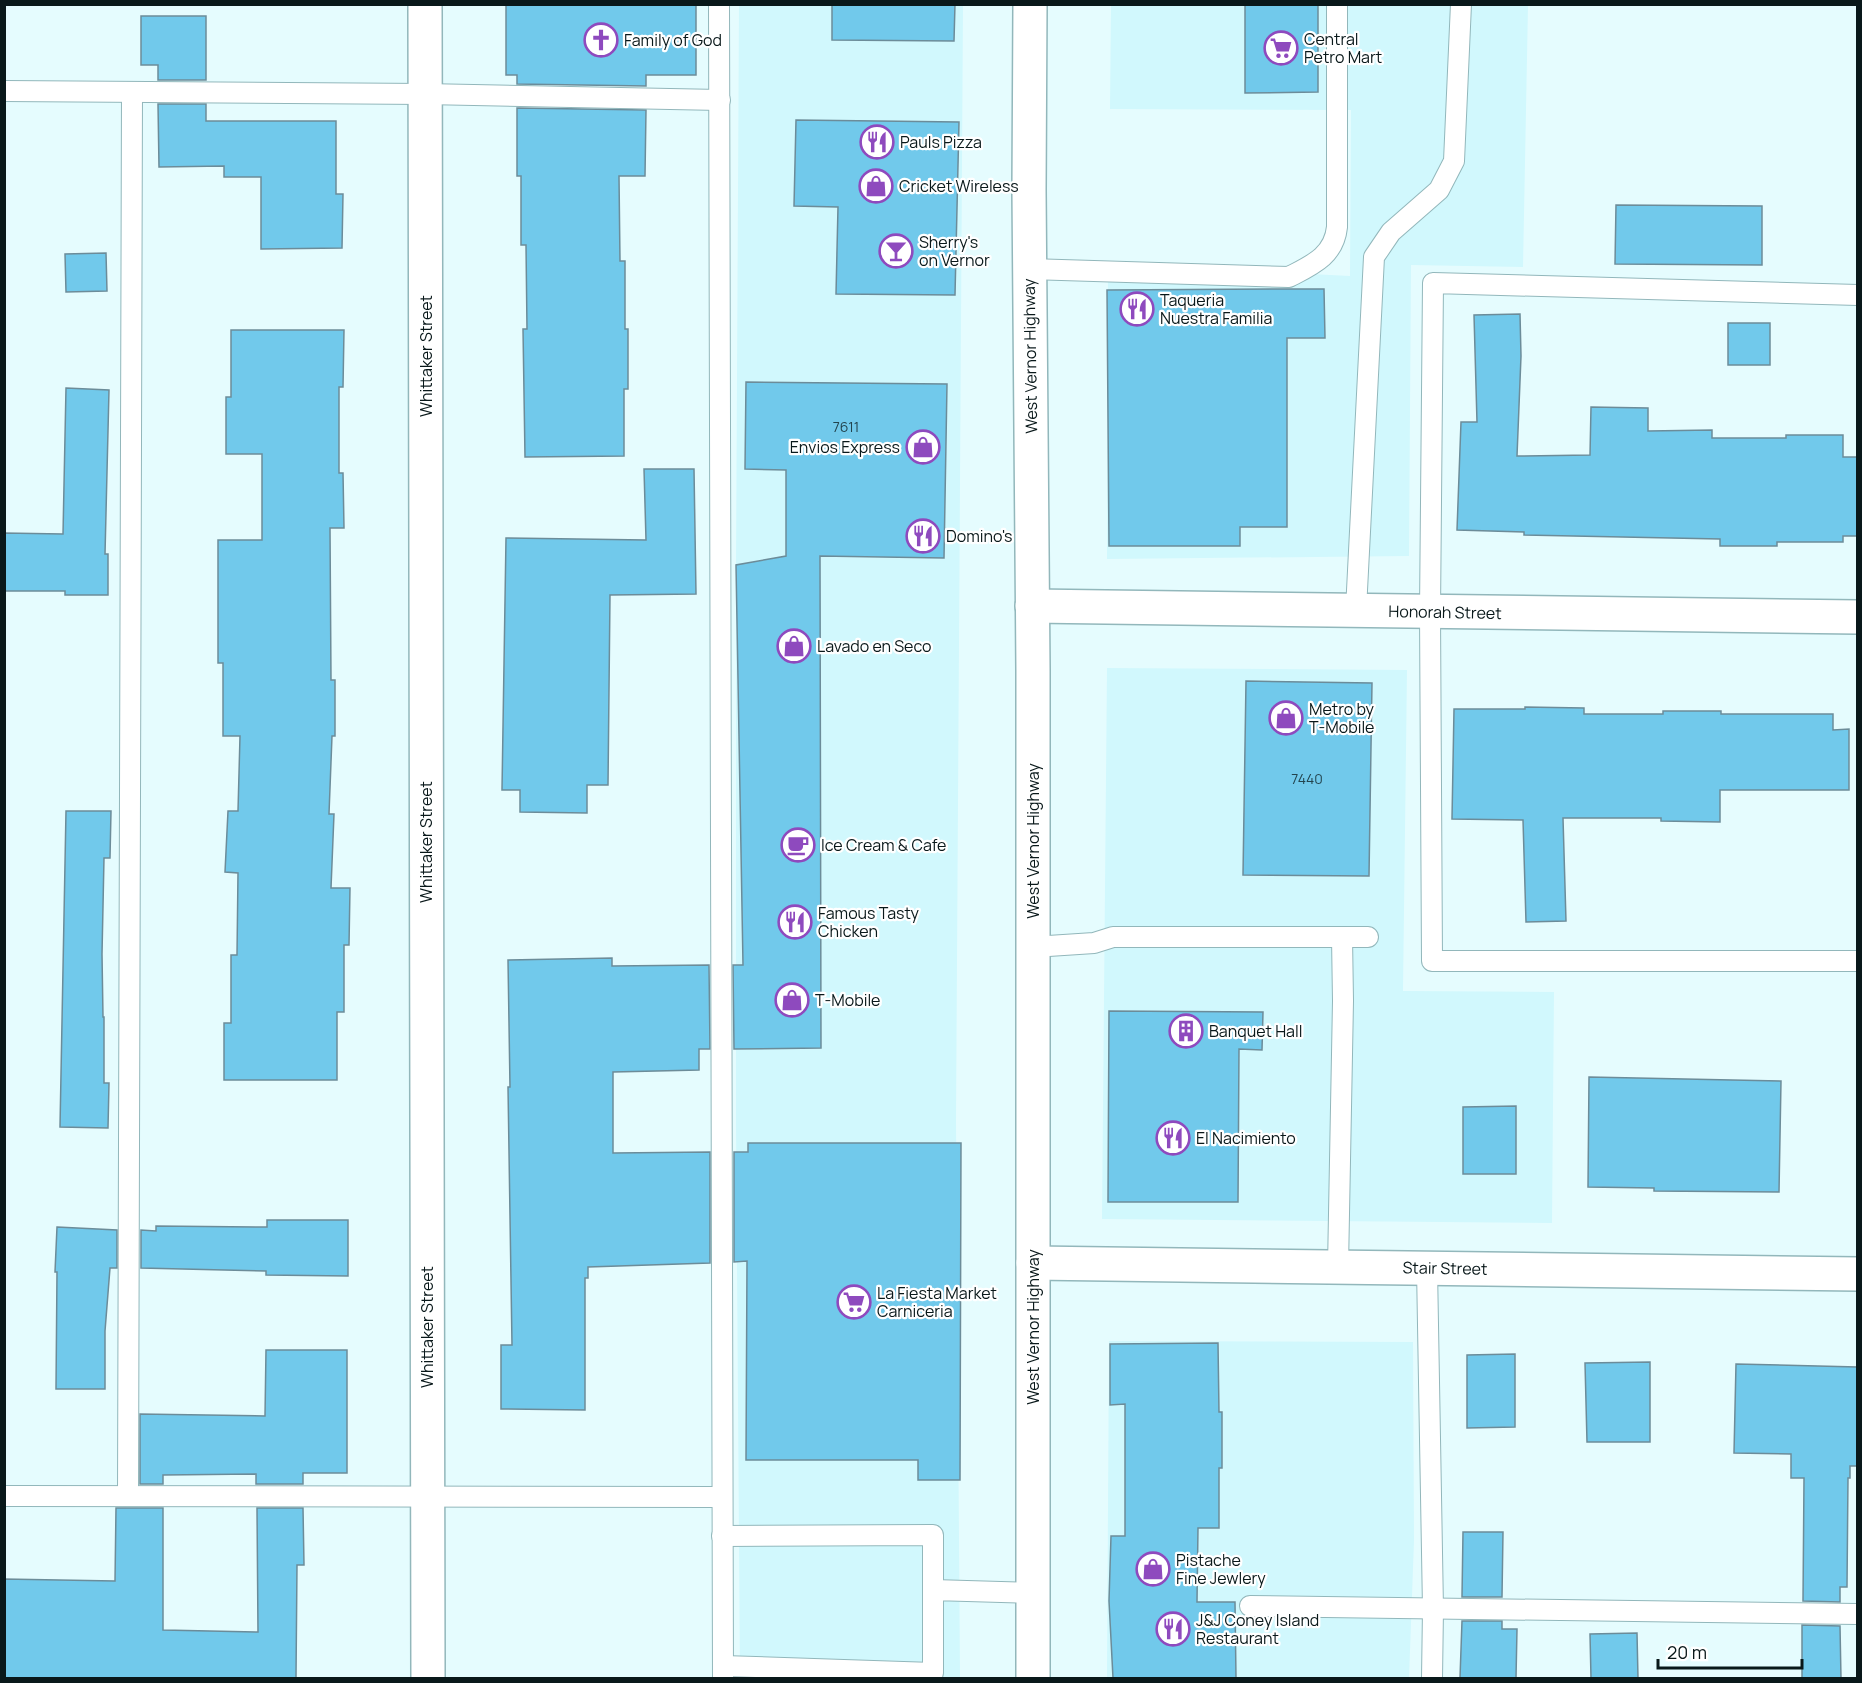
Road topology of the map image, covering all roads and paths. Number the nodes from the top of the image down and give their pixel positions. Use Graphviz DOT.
graph roads {
  1 [pos="425,4"];
  2 [pos="719,4"];
  3 [pos="1030,4"];
  4 [pos="1337,4"];
  5 [pos="1461,4"];
  6 [pos="4,91"];
  7 [pos="132,92"];
  8 [pos="425,94"];
  9 [pos="720,100"];
  10 [pos="1029,269"];
  11 [pos="1857,295"];
  12 [pos="1032,606"];
  13 [pos="1356,610"];
  14 [pos="1430,612"];
  15 [pos="1857,617"];
  16 [pos="1342,937"];
  17 [pos="1368,937"];
  18 [pos="1033,947"];
  19 [pos="1857,962"];
  20 [pos="1033,1263"];
  21 [pos="1338,1267"];
  22 [pos="1427,1268"];
  23 [pos="1857,1274"];
  24 [pos="4,1496"];
  25 [pos="128,1496"];
  26 [pos="428,1496"];
  27 [pos="722,1497"];
  28 [pos="722,1536"];
  29 [pos="933,1590"];
  30 [pos="1033,1593"];
  31 [pos="1250,1606"];
  32 [pos="1433,1609"];
  33 [pos="1857,1614"];
  34 [pos="723,1672"];
  35 [pos="800,1673"];
  36 [pos="428,1678"];
  37 [pos="1033,1678"];
  38 [pos="1432,1678"];
  1 -- 8 [label="street, Whittaker Street"];
  2 -- 9 [label="lane"];
  3 -- 10 [label="street, West Vernor Highway"];
  4 -- 10 [label="lane"];
  5 -- 13 [label="lane"];
  6 -- 7 [label="lane"];
  7 -- 8 [label="lane"];
  7 -- 25 [label="lane"];
  8 -- 9 [label="lane"];
  8 -- 26 [label="street, Whittaker Street"];
  9 -- 27 [label="lane"];
  10 -- 12 [label="street, West Vernor Highway"];
  11 -- 14 [label="lane"];
  12 -- 13 [label="street, Honorah Street"];
  12 -- 18 [label="street, West Vernor Highway"];
  13 -- 14 [label="street, Honorah Street"];
  14 -- 15 [label="street, Honorah Street"];
  14 -- 19 [label="lane"];
  16 -- 17 [label="lane"];
  16 -- 18 [label="lane"];
  16 -- 21 [label="lane"];
  18 -- 20 [label="street, West Vernor Highway"];
  20 -- 21 [label="street, Stair Street"];
  20 -- 30 [label="street, West Vernor Highway"];
  21 -- 22 [label="street, Stair Street"];
  22 -- 23 [label="street, Stair Street"];
  22 -- 32 [label="lane"];
  24 -- 25 [label="lane"];
  25 -- 26 [label="lane"];
  26 -- 27 [label="lane"];
  26 -- 36 [label="street, Whittaker Street"];
  27 -- 28 [label="lane"];
  28 -- 29 [label="lane"];
  28 -- 34 [label="lane"];
  29 -- 30 [label="lane"];
  29 -- 35 [label="lane"];
  30 -- 37 [label="street, West Vernor Highway"];
  31 -- 32 [label="lane"];
  32 -- 33 [label="lane"];
  32 -- 38 [label="lane"];
  34 -- 35 [label="lane"];
}
